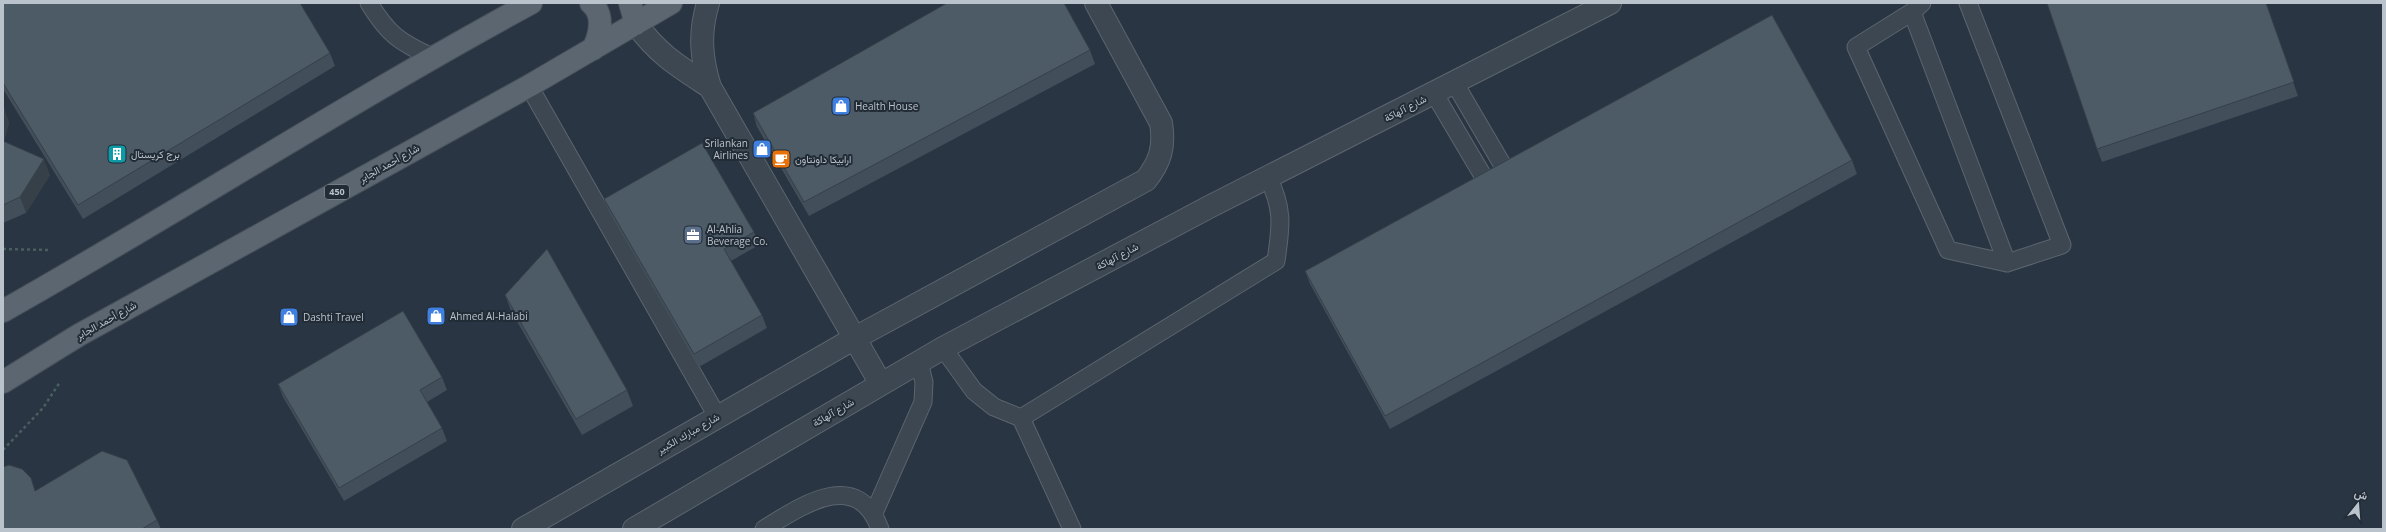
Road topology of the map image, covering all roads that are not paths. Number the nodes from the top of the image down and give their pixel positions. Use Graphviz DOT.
graph roads {
  1 [pos="369,3"];
  2 [pos="531,3"];
  3 [pos="591,3"];
  4 [pos="630,3"];
  5 [pos="671,3"];
  6 [pos="708,3"];
  7 [pos="1096,3"];
  8 [pos="1610,3"];
  9 [pos="1968,3"];
  10 [pos="1917,8"];
  11 [pos="636,24"];
  12 [pos="593,49"];
  13 [pos="432,57"];
  14 [pos="1454,82"];
  15 [pos="529,86"];
  16 [pos="710,87"];
  17 [pos="1434,93"];
  18 [pos="1509,176"];
  19 [pos="1268,177"];
  20 [pos="1489,186"];
  21 [pos="2007,264"];
  22 [pos="3,311"];
  23 [pos="855,338"];
  24 [pos="943,348"];
  25 [pos="920,362"];
  26 [pos="3,382"];
  27 [pos="881,384"];
  28 [pos="717,416"];
  29 [pos="1021,418"];
  30 [pos="874,513"];
  31 [pos="767,528"];
  32 [pos="523,529"];
  33 [pos="634,529"];
  34 [pos="880,529"];
  35 [pos="1072,529"];
  1 -- 13 [label="lane"];
  2 -- 13 [label="main road"];
  3 -- 12 [label="main road"];
  4 -- 11 [label="main road"];
  5 -- 11 [label="main road, شارع أحمد الجابر / 450"];
  6 -- 16 [label="street"];
  7 -- 23 [label="street, شارع مبارك الكبير"];
  8 -- 14 [label="street, شارع آلهاكة"];
  9 -- 21 [label="lane"];
  10 -- 21 [label="lane"];
  10 -- 21 [label="lane"];
  11 -- 12 [label="main road, شارع أحمد الجابر / 450"];
  11 -- 16 [label="street"];
  12 -- 15 [label="main road, شارع أحمد الجابر / 450"];
  13 -- 22 [label="main road"];
  14 -- 17 [label="street, شارع آلهاكة"];
  14 -- 18 [label="lane"];
  15 -- 26 [label="main road, شارع أحمد الجابر / 450"];
  15 -- 28 [label="lane"];
  16 -- 23 [label="street"];
  17 -- 19 [label="street, شارع آلهاكة"];
  17 -- 20 [label="lane"];
  19 -- 24 [label="street, شارع آلهاكة"];
  19 -- 29 [label="lane"];
  23 -- 27 [label="street"];
  23 -- 28 [label="street, شارع مبارك الكبير"];
  24 -- 25 [label="street, شارع آلهاكة"];
  24 -- 29 [label="lane"];
  25 -- 27 [label="street, شارع آلهاكة"];
  25 -- 30 [label="lane"];
  27 -- 33 [label="street, شارع آلهاكة"];
  28 -- 32 [label="street, شارع مبارك الكبير"];
  29 -- 35 [label="lane"];
  30 -- 31 [label="lane"];
  30 -- 34 [label="lane"];
}
